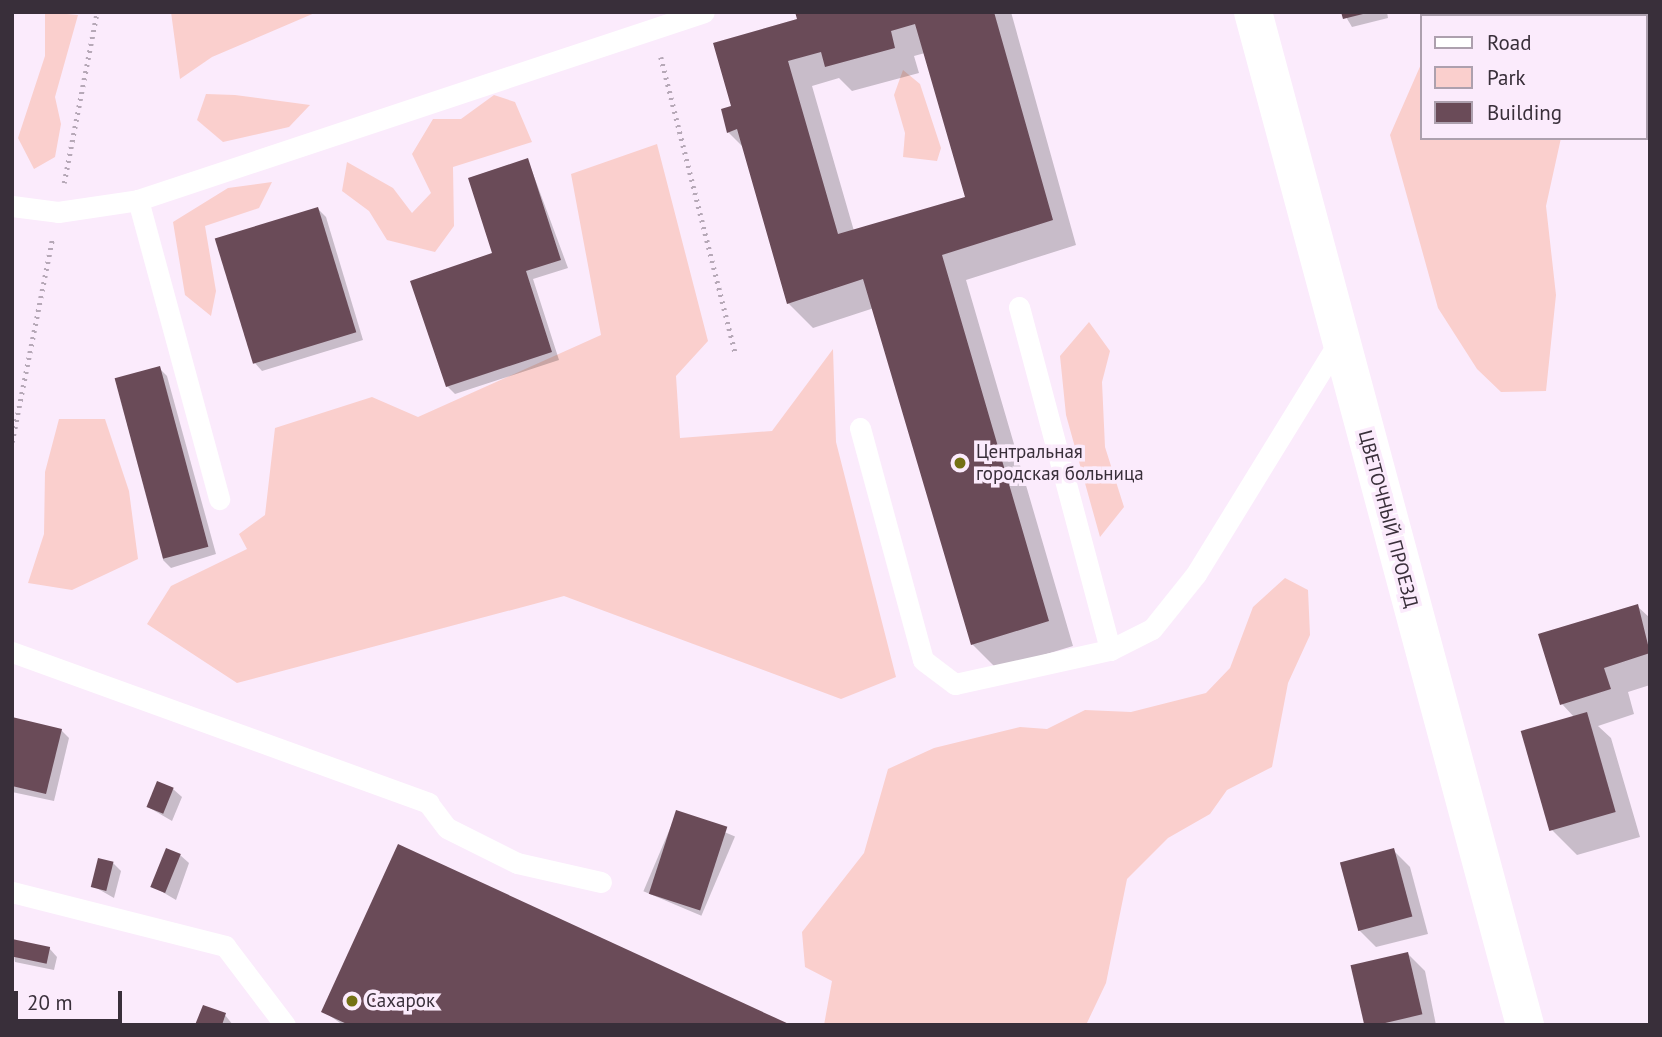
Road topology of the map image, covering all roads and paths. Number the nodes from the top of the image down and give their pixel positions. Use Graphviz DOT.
graph roads {
  1 [pos="704,12"];
  2 [pos="1253,12"];
  3 [pos="654,29"];
  4 [pos="138,201"];
  5 [pos="12,206"];
  6 [pos="1019,307"];
  7 [pos="1340,340"];
  8 [pos="735,352"];
  9 [pos="860,428"];
  10 [pos="219,499"];
  11 [pos="1110,650"];
  12 [pos="12,652"];
  13 [pos="601,882"];
  14 [pos="12,892"];
  15 [pos="285,1025"];
  16 [pos="1525,1025"];
  1 -- 3 [label="lane"];
  2 -- 7 [label="street, ЦВЕТОЧНЫЙ ПРОЕЗД"];
  3 -- 4 [label="lane"];
  3 -- 8 [label="path"];
  4 -- 5 [label="lane"];
  4 -- 10 [label="lane"];
  6 -- 11 [label="lane"];
  7 -- 11 [label="lane"];
  7 -- 16 [label="street, ЦВЕТОЧНЫЙ ПРОЕЗД"];
  9 -- 11 [label="lane"];
  12 -- 13 [label="lane"];
  14 -- 15 [label="lane"];
}
